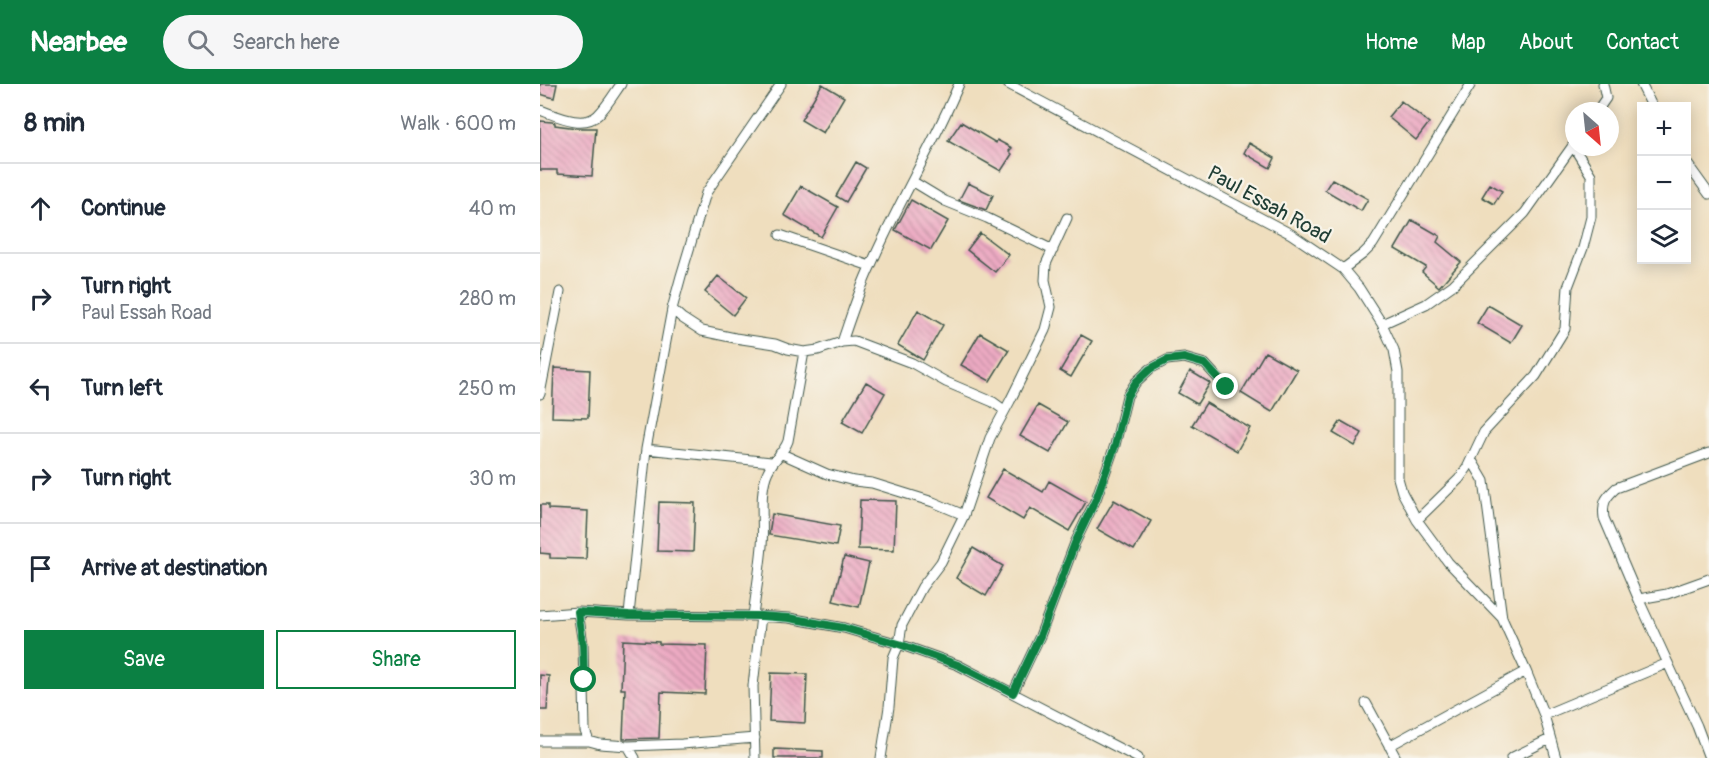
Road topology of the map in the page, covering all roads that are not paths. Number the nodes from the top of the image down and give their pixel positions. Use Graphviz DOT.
graph roads {
  1 [pos="621,84"];
  2 [pos="781,84"];
  3 [pos="959,84"];
  4 [pos="1008,84"];
  5 [pos="1471,84"];
  6 [pos="1603,84"];
  7 [pos="1641,84"];
  8 [pos="1603,102"];
  9 [pos="1650,102"];
  10 [pos="540,110"];
  11 [pos="1565,156"];
  12 [pos="1580,156"];
  13 [pos="1691,169"];
  14 [pos="912,181"];
  15 [pos="1709,194"];
  16 [pos="1067,218"];
  17 [pos="780,235"];
  18 [pos="1053,250"];
  19 [pos="870,266"];
  20 [pos="1343,269"];
  21 [pos="560,292"];
  22 [pos="672,309"];
  23 [pos="1382,324"];
  24 [pos="842,342"];
  25 [pos="804,352"];
  26 [pos="542,376"];
  27 [pos="1226,387"];
  28 [pos="540,394"];
  29 [pos="1004,410"];
  30 [pos="646,449"];
  31 [pos="780,453"];
  32 [pos="1709,453"];
  33 [pos="1471,459"];
  34 [pos="771,462"];
  35 [pos="964,515"];
  36 [pos="1417,520"];
  37 [pos="1709,579"];
  38 [pos="1639,599"];
  39 [pos="578,612"];
  40 [pos="540,615"];
  41 [pos="629,615"];
  42 [pos="757,616"];
  43 [pos="1502,618"];
  44 [pos="899,644"];
  45 [pos="1668,663"];
  46 [pos="1526,671"];
  47 [pos="1013,693"];
  48 [pos="1366,703"];
  49 [pos="1544,715"];
  50 [pos="1709,723"];
  51 [pos="1697,726"];
  52 [pos="755,738"];
  53 [pos="1550,739"];
  54 [pos="540,741"];
  55 [pos="589,741"];
  56 [pos="628,746"];
  57 [pos="1389,746"];
  58 [pos="635,758"];
  59 [pos="755,758"];
  60 [pos="882,758"];
  61 [pos="1138,758"];
  62 [pos="1396,758"];
  63 [pos="1510,758"];
  64 [pos="1556,758"];
  65 [pos="1709,758"];
  1 -- 10 [label="street"];
  2 -- 22 [label="street"];
  3 -- 14 [label="street"];
  4 -- 20 [label="street, Paul Essah Road"];
  5 -- 20 [label="street"];
  6 -- 8 [label="street"];
  7 -- 9 [label="street"];
  11 -- 23 [label="street"];
  12 -- 33 [label="street"];
  13 -- 15 [label="street"];
  14 -- 18 [label="street"];
  14 -- 19 [label="street"];
  16 -- 18 [label="street"];
  17 -- 19 [label="street"];
  18 -- 29 [label="street"];
  19 -- 24 [label="street"];
  20 -- 23 [label="street, Paul Essah Road"];
  21 -- 26 [label="street"];
  22 -- 25 [label="street"];
  22 -- 30 [label="street"];
  23 -- 36 [label="street, Paul Essah Road"];
  24 -- 25 [label="street"];
  24 -- 29 [label="street"];
  25 -- 31 [label="street"];
  26 -- 28 [label="street"];
  27 -- 47 [label="street"];
  29 -- 35 [label="street"];
  30 -- 34 [label="street"];
  30 -- 41 [label="street"];
  31 -- 34 [label="street"];
  31 -- 35 [label="street"];
  32 -- 38 [label="street"];
  33 -- 36 [label="street"];
  33 -- 43 [label="street"];
  34 -- 42 [label="street"];
  35 -- 44 [label="street"];
  36 -- 43 [label="street, Paul Essah Road"];
  37 -- 38 [label="street"];
  38 -- 45 [label="street"];
  39 -- 40 [label="street"];
  39 -- 41 [label="street"];
  39 -- 55 [label="street"];
  41 -- 42 [label="street"];
  42 -- 44 [label="street"];
  42 -- 52 [label="street"];
  43 -- 46 [label="street, Paul Essah Road"];
  44 -- 47 [label="street"];
  44 -- 60 [label="street"];
  45 -- 49 [label="street"];
  45 -- 51 [label="street"];
  46 -- 49 [label="street, Paul Essah Road"];
  46 -- 57 [label="street"];
  47 -- 61 [label="street"];
  48 -- 57 [label="street"];
  49 -- 53 [label="street, Paul Essah Road"];
  50 -- 51 [label="street"];
  51 -- 65 [label="street"];
  52 -- 56 [label="street"];
  52 -- 59 [label="street"];
  53 -- 63 [label="street"];
  53 -- 64 [label="street, Paul Essah Road"];
  54 -- 55 [label="street"];
  55 -- 56 [label="street"];
  56 -- 58 [label="street"];
  57 -- 62 [label="street"];
}
